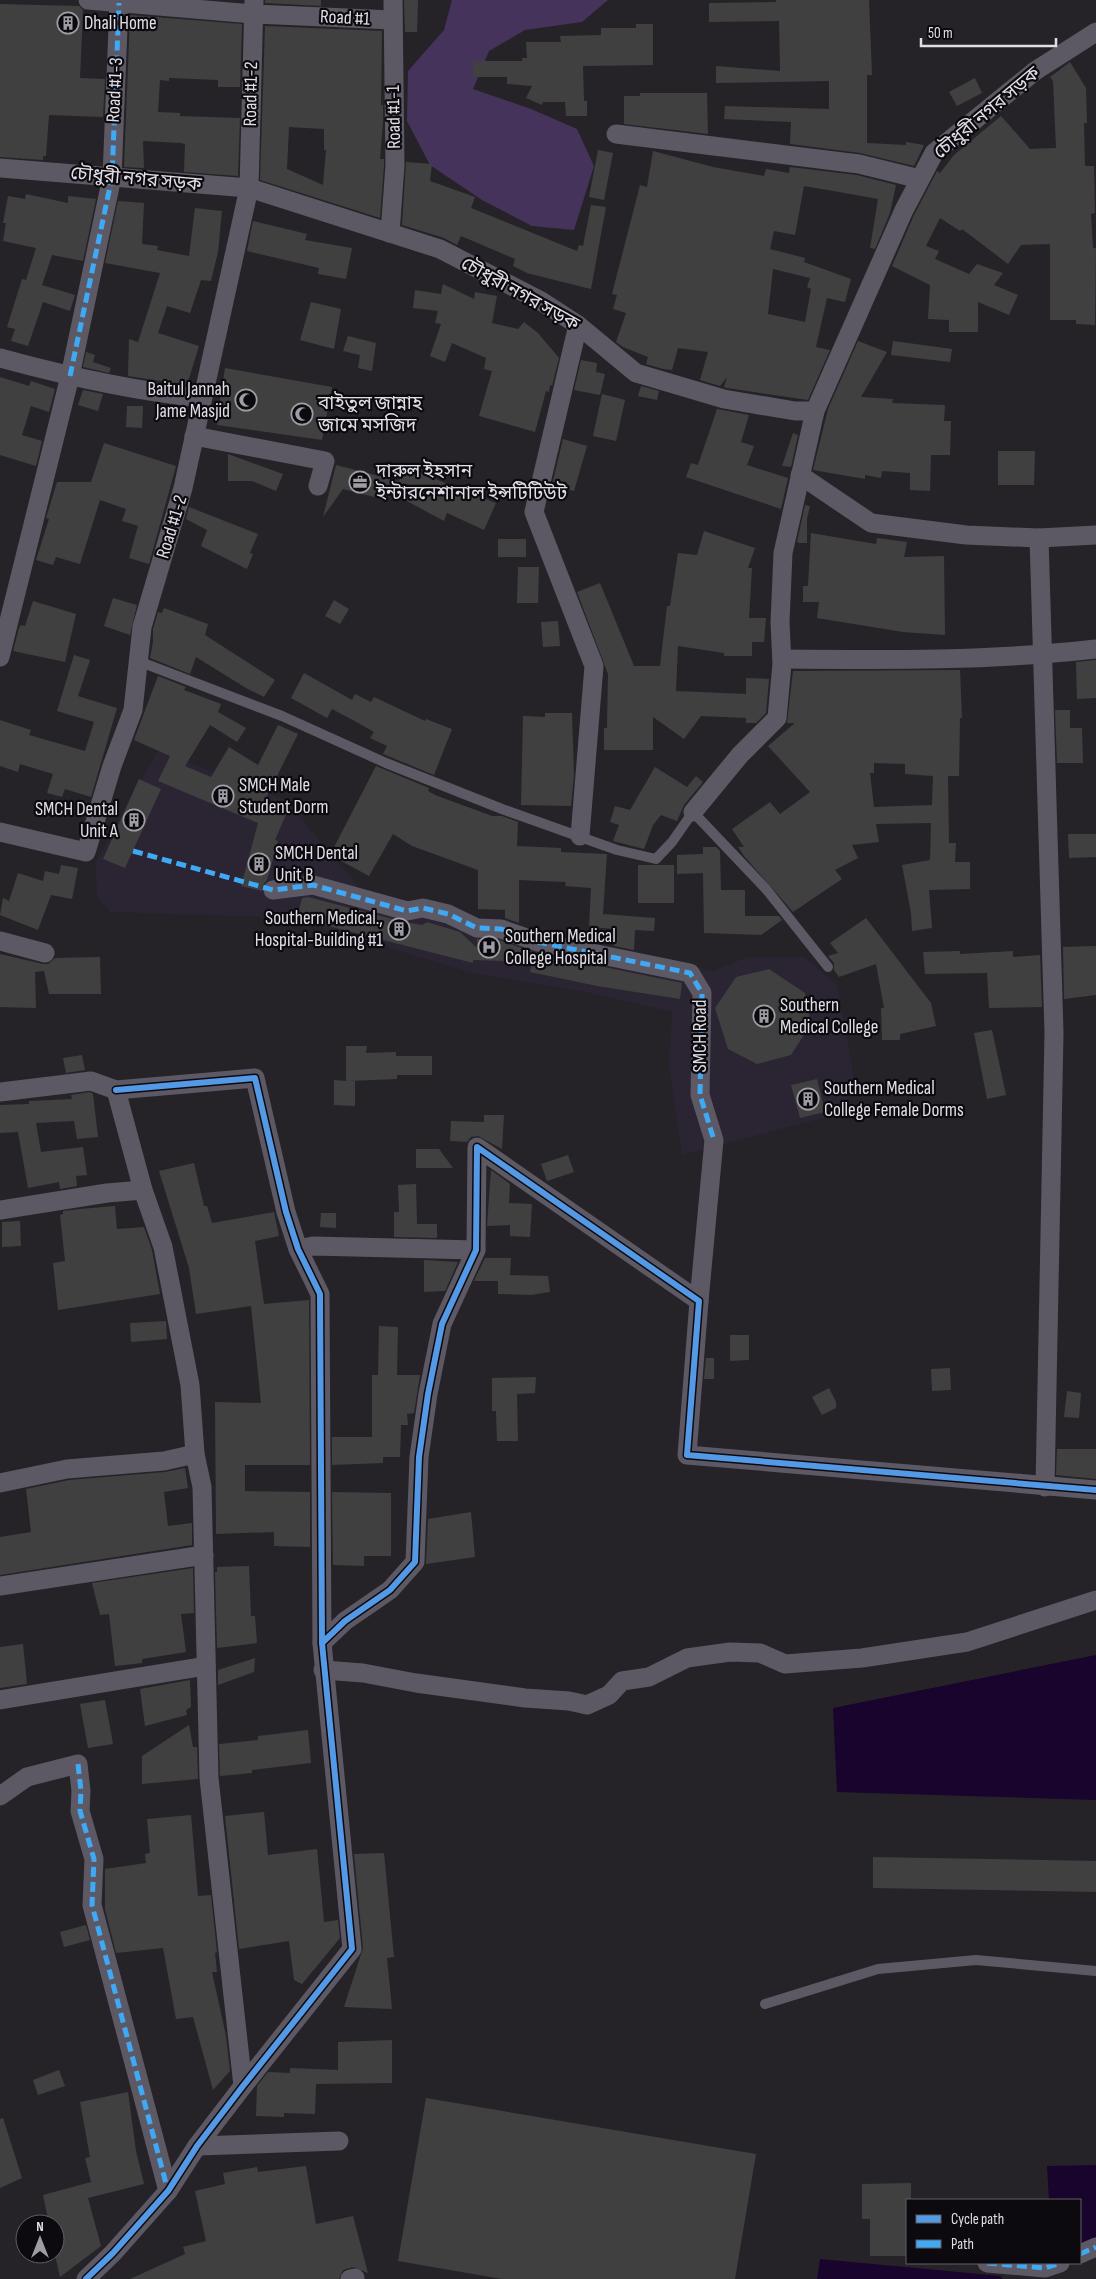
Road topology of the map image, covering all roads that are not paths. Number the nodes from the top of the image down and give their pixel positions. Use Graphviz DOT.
graph roads {
  1 [pos="88,0"];
  2 [pos="393,0"];
  3 [pos="119,3"];
  4 [pos="254,7"];
  5 [pos="393,20"];
  6 [pos="1096,32"];
  7 [pos="616,134"];
  8 [pos="0,168"];
  9 [pos="112,177"];
  10 [pos="920,179"];
  11 [pos="249,188"];
  12 [pos="390,233"];
  13 [pos="578,325"];
  14 [pos="0,358"];
  15 [pos="70,376"];
  16 [pos="201,398"];
  17 [pos="815,411"];
  18 [pos="194,436"];
  19 [pos="800,475"];
  20 [pos="318,486"];
  21 [pos="1096,535"];
  22 [pos="1038,538"];
  23 [pos="1096,650"];
  24 [pos="1042,656"];
  25 [pos="0,657"];
  26 [pos="782,659"];
  27 [pos="138,661"];
  28 [pos="693,812"];
  29 [pos="0,832"];
  30 [pos="580,836"];
  31 [pos="273,890"];
  32 [pos="0,942"];
  33 [pos="45,953"];
  34 [pos="828,967"];
  35 [pos="116,1090"];
  36 [pos="0,1092"];
  37 [pos="143,1190"];
  38 [pos="0,1210"];
  39 [pos="298,1249"];
  40 [pos="476,1250"];
  41 [pos="699,1301"];
  42 [pos="196,1454"];
  43 [pos="0,1483"];
  44 [pos="1045,1487"];
  45 [pos="1096,1490"];
  46 [pos="204,1554"];
  47 [pos="0,1586"];
  48 [pos="1096,1600"];
  49 [pos="322,1643"];
  50 [pos="206,1666"];
  51 [pos="324,1670"];
  52 [pos="0,1700"];
  53 [pos="0,1796"];
  54 [pos="1096,1971"];
  55 [pos="765,2004"];
  56 [pos="243,2086"];
  57 [pos="339,2141"];
  58 [pos="197,2146"];
  59 [pos="168,2191"];
  60 [pos="1096,2247"];
  61 [pos="1081,2254"];
  62 [pos="999,2264"];
  63 [pos="1057,2264"];
  64 [pos="86,2279"];
  1 -- 3 [label="street, Road #1"];
  2 -- 5 [label="street, Road #1-1"];
  3 -- 4 [label="street, Road #1"];
  3 -- 9 [label="street, Road #1-3"];
  4 -- 5 [label="street, Road #1"];
  4 -- 11 [label="street, Road #1-2"];
  5 -- 12 [label="street, Road #1-1"];
  6 -- 10 [label="street, চৌধুরী নগর সড়ক"];
  7 -- 10 [label="street"];
  8 -- 9 [label="street, চৌধুরী নগর সড়ক"];
  9 -- 11 [label="street, চৌধুরী নগর সড়ক"];
  9 -- 15 [label="street, Road #1-3"];
  10 -- 17 [label="street, চৌধুরী নগর সড়ক"];
  11 -- 12 [label="street, চৌধুরী নগর সড়ক"];
  11 -- 16 [label="street, Road #1-2"];
  12 -- 13 [label="street, চৌধুরী নগর সড়ক"];
  13 -- 17 [label="street, চৌধুরী নগর সড়ক"];
  13 -- 30 [label="street"];
  14 -- 15 [label="street"];
  15 -- 16 [label="street"];
  15 -- 25 [label="street, Road #1-3"];
  16 -- 18 [label="street, Road #1-2"];
  17 -- 19 [label="street"];
  18 -- 20 [label="street"];
  18 -- 27 [label="street, Road #1-2"];
  19 -- 22 [label="street"];
  19 -- 26 [label="street"];
  21 -- 22 [label="street"];
  22 -- 24 [label="street"];
  23 -- 24 [label="street"];
  24 -- 26 [label="street"];
  24 -- 44 [label="street"];
  26 -- 28 [label="street"];
  27 -- 29 [label="street, Road #1-2"];
  27 -- 30 [label="lane"];
  28 -- 30 [label="lane"];
  28 -- 34 [label="lane"];
  31 -- 41 [label="street, SMCH Road"];
  32 -- 33 [label="street"];
  35 -- 36 [label="street"];
  35 -- 37 [label="street"];
  35 -- 39 [label="street"];
  37 -- 38 [label="street"];
  37 -- 42 [label="street"];
  39 -- 40 [label="street"];
  39 -- 49 [label="street"];
  40 -- 41 [label="street"];
  40 -- 49 [label="street"];
  41 -- 44 [label="street"];
  42 -- 43 [label="street"];
  42 -- 46 [label="street"];
  44 -- 45 [label="street"];
  46 -- 47 [label="street"];
  46 -- 50 [label="street"];
  48 -- 51 [label="street"];
  49 -- 51 [label="street"];
  50 -- 52 [label="street"];
  50 -- 56 [label="street"];
  51 -- 56 [label="street"];
  53 -- 59 [label="street"];
  54 -- 55 [label="lane"];
  56 -- 58 [label="street"];
  57 -- 58 [label="street"];
  58 -- 59 [label="street"];
  59 -- 64 [label="street"];
  60 -- 61 [label="street"];
  62 -- 63 [label="street"];
}
